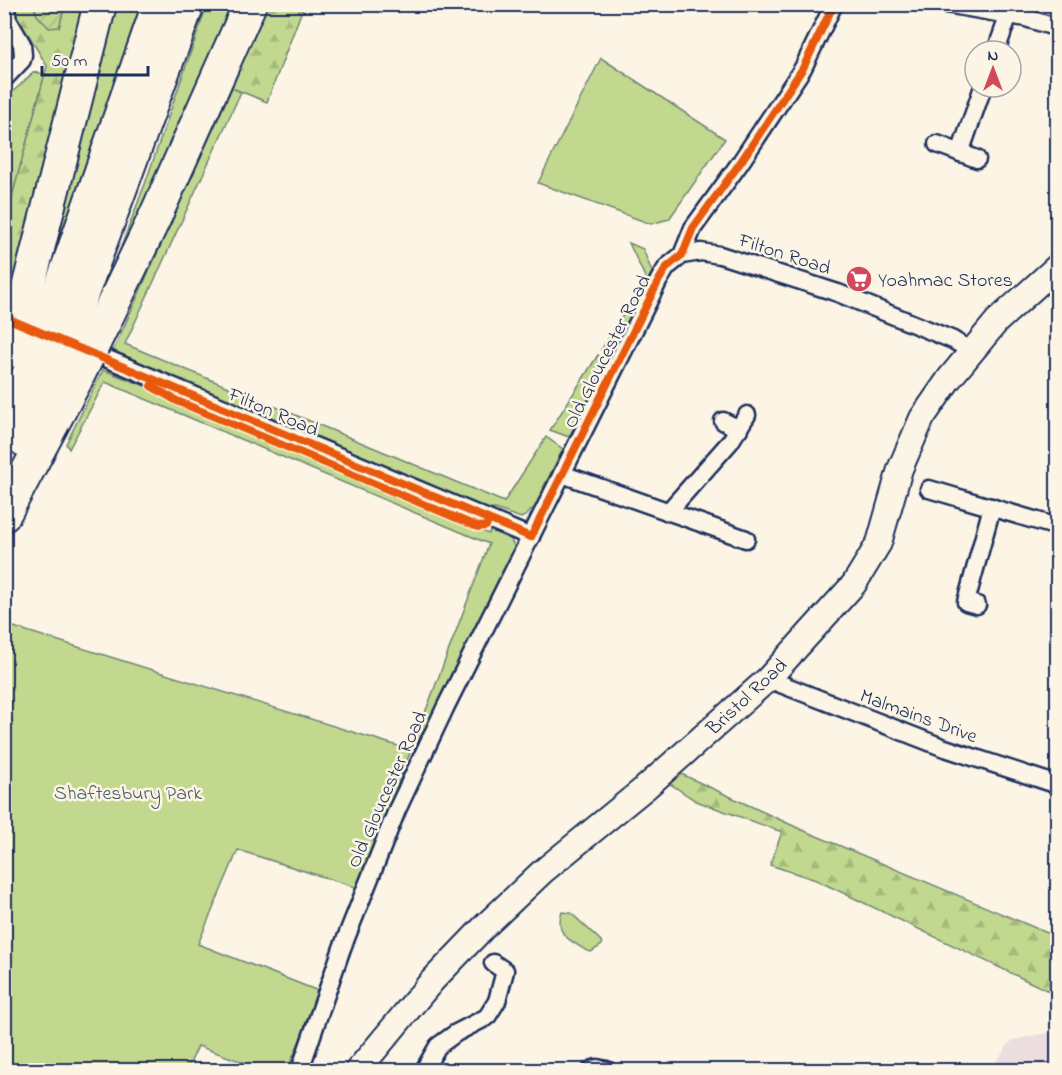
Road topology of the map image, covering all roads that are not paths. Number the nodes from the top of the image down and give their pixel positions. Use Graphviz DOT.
graph roads {
  1 [pos="5,4"];
  2 [pos="100,4"];
  3 [pos="159,4"];
  4 [pos="188,4"];
  5 [pos="250,4"];
  6 [pos="834,4"];
  7 [pos="946,4"];
  8 [pos="1008,16"];
  9 [pos="1058,27"];
  10 [pos="1000,39"];
  11 [pos="4,78"];
  12 [pos="979,99"];
  13 [pos="937,144"];
  14 [pos="960,153"];
  15 [pos="977,159"];
  16 [pos="682,255"];
  17 [pos="1058,266"];
  18 [pos="53,310"];
  19 [pos="971,351"];
  20 [pos="35,365"];
  21 [pos="723,421"];
  22 [pos="4,427"];
  23 [pos="562,474"];
  24 [pos="4,487"];
  25 [pos="929,489"];
  26 [pos="992,507"];
  27 [pos="668,512"];
  28 [pos="4,515"];
  29 [pos="1058,527"];
  30 [pos="531,537"];
  31 [pos="746,539"];
  32 [pos="977,605"];
  33 [pos="768,679"];
  34 [pos="1058,785"];
  35 [pos="493,963"];
  36 [pos="300,1071"];
  37 [pos="358,1071"];
  38 [pos="427,1071"];
  39 [pos="591,1071"];
  40 [pos="607,1071"];
  1 -- 11 [label="street"];
  2 -- 18 [label="highway"];
  3 -- 18 [label="highway"];
  4 -- 18 [label="highway"];
  5 -- 18 [label="highway"];
  6 -- 16 [label="street, Old Gloucester Road"];
  7 -- 8 [label="street"];
  8 -- 9 [label="street"];
  8 -- 10 [label="street"];
  12 -- 14 [label="street"];
  13 -- 14 [label="street"];
  14 -- 15 [label="street"];
  16 -- 19 [label="street, Filton Road"];
  16 -- 23 [label="street, Old Gloucester Road"];
  17 -- 19 [label="main road, Bristol Road"];
  18 -- 20 [label="highway, bridge"];
  18 -- 20 [label="highway, bridge"];
  18 -- 30 [label="street, Filton Road"];
  19 -- 33 [label="main road, Bristol Road"];
  20 -- 22 [label="highway"];
  20 -- 24 [label="highway"];
  20 -- 28 [label="highway"];
  21 -- 27 [label="street"];
  23 -- 27 [label="street"];
  23 -- 30 [label="street, Old Gloucester Road"];
  25 -- 26 [label="street"];
  26 -- 29 [label="street"];
  26 -- 32 [label="street"];
  27 -- 31 [label="street"];
  30 -- 36 [label="street, Old Gloucester Road"];
  33 -- 34 [label="street, Malmains Drive"];
  33 -- 37 [label="main road, Bristol Road"];
  35 -- 38 [label="street"];
  39 -- 40 [label="street"];
}
